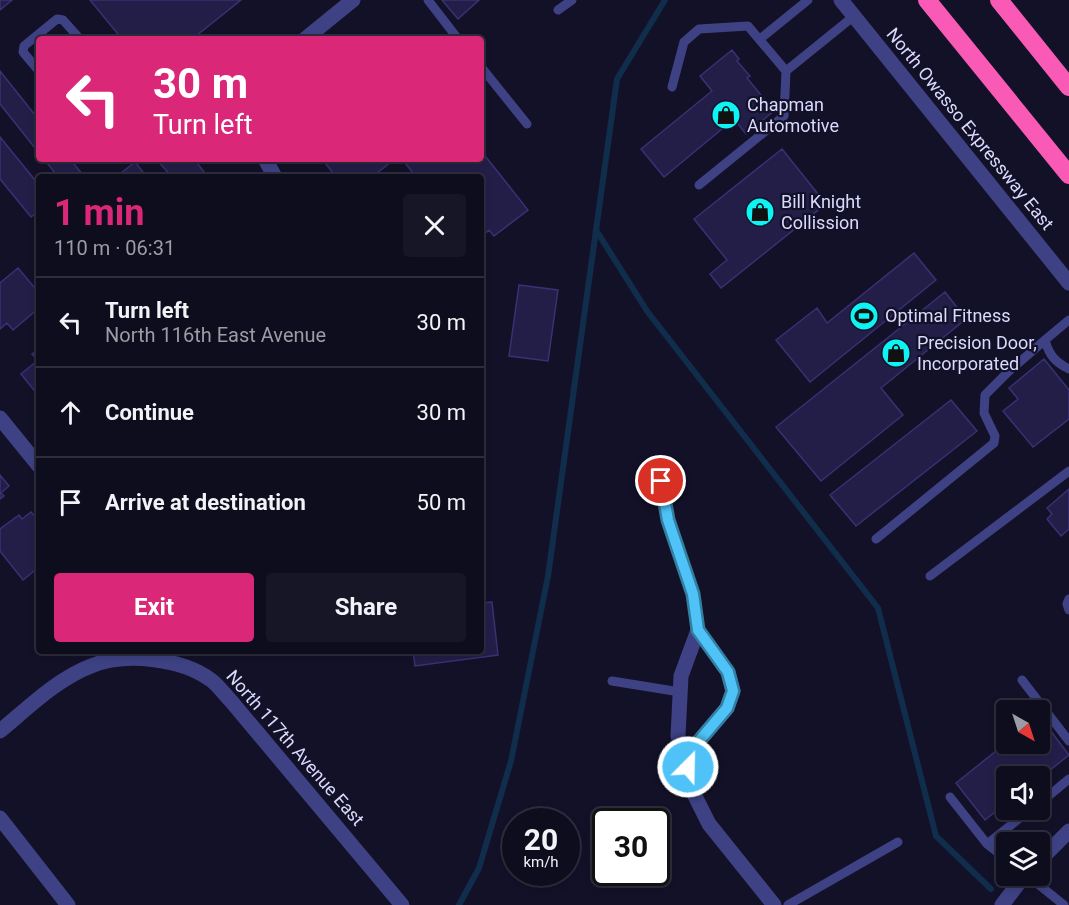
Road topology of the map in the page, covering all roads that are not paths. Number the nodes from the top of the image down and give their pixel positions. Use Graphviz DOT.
graph roads {
  1 [pos="428,0"];
  2 [pos="572,0"];
  3 [pos="808,0"];
  4 [pos="841,0"];
  5 [pos="927,0"];
  6 [pos="999,0"];
  7 [pos="349,1"];
  8 [pos="558,10"];
  9 [pos="854,16"];
  10 [pos="36,36"];
  11 [pos="36,36"];
  12 [pos="77,36"];
  13 [pos="308,36"];
  14 [pos="456,36"];
  15 [pos="760,39"];
  16 [pos="36,67"];
  17 [pos="484,71"];
  18 [pos="786,71"];
  19 [pos="672,87"];
  20 [pos="1069,87"];
  21 [pos="526,124"];
  22 [pos="1069,176"];
  23 [pos="699,185"];
  24 [pos="1069,283"];
  25 [pos="1069,320"];
  26 [pos="1045,340"];
  27 [pos="1069,369"];
  28 [pos="0,418"];
  29 [pos="36,462"];
  30 [pos="1069,471"];
  31 [pos="661,481"];
  32 [pos="876,539"];
  33 [pos="930,576"];
  34 [pos="1069,598"];
  35 [pos="1069,610"];
  36 [pos="698,630"];
  37 [pos="139,654"];
  38 [pos="1022,680"];
  39 [pos="612,681"];
  40 [pos="680,692"];
  41 [pos="0,730"];
  42 [pos="1069,741"];
  43 [pos="688,767"];
  44 [pos="1069,779"];
  45 [pos="1050,794"];
  46 [pos="951,797"];
  47 [pos="0,818"];
  48 [pos="1017,820"];
  49 [pos="1069,831"];
  50 [pos="898,842"];
  51 [pos="987,844"];
  52 [pos="1050,850"];
  53 [pos="996,852"];
  54 [pos="1018,886"];
  55 [pos="1039,886"];
  56 [pos="68,905"];
  57 [pos="402,905"];
  58 [pos="774,905"];
  59 [pos="788,905"];
  60 [pos="1002,905"];
  61 [pos="1064,905"];
  1 -- 14 [label="lane"];
  2 -- 8 [label="lane"];
  3 -- 15 [label="lane"];
  4 -- 9 [label="street, North Owasso Expressway East"];
  5 -- 22 [label="highway"];
  6 -- 20 [label="highway"];
  7 -- 13 [label="street"];
  9 -- 18 [label="lane"];
  9 -- 24 [label="street, North Owasso Expressway East"];
  10 -- 16 [label="lane"];
  11 -- 12 [label="lane"];
  15 -- 18 [label="lane"];
  15 -- 19 [label="lane"];
  17 -- 21 [label="lane"];
  18 -- 23 [label="lane"];
  25 -- 26 [label="lane"];
  26 -- 27 [label="lane"];
  26 -- 32 [label="lane"];
  28 -- 29 [label="street"];
  30 -- 33 [label="lane"];
  31 -- 36 [label="lane"];
  34 -- 35 [label="lane"];
  36 -- 40 [label="street"];
  36 -- 43 [label="street"];
  37 -- 41 [label="street, North 117th Avenue East"];
  37 -- 57 [label="street, North 117th Avenue East"];
  38 -- 42 [label="lane"];
  39 -- 40 [label="lane"];
  40 -- 43 [label="street"];
  43 -- 58 [label="street"];
  44 -- 45 [label="lane"];
  46 -- 51 [label="lane"];
  47 -- 56 [label="street"];
  48 -- 51 [label="lane"];
  49 -- 52 [label="street"];
  50 -- 59 [label="lane"];
  51 -- 53 [label="lane"];
  54 -- 60 [label="street"];
  55 -- 61 [label="lane"];
}
